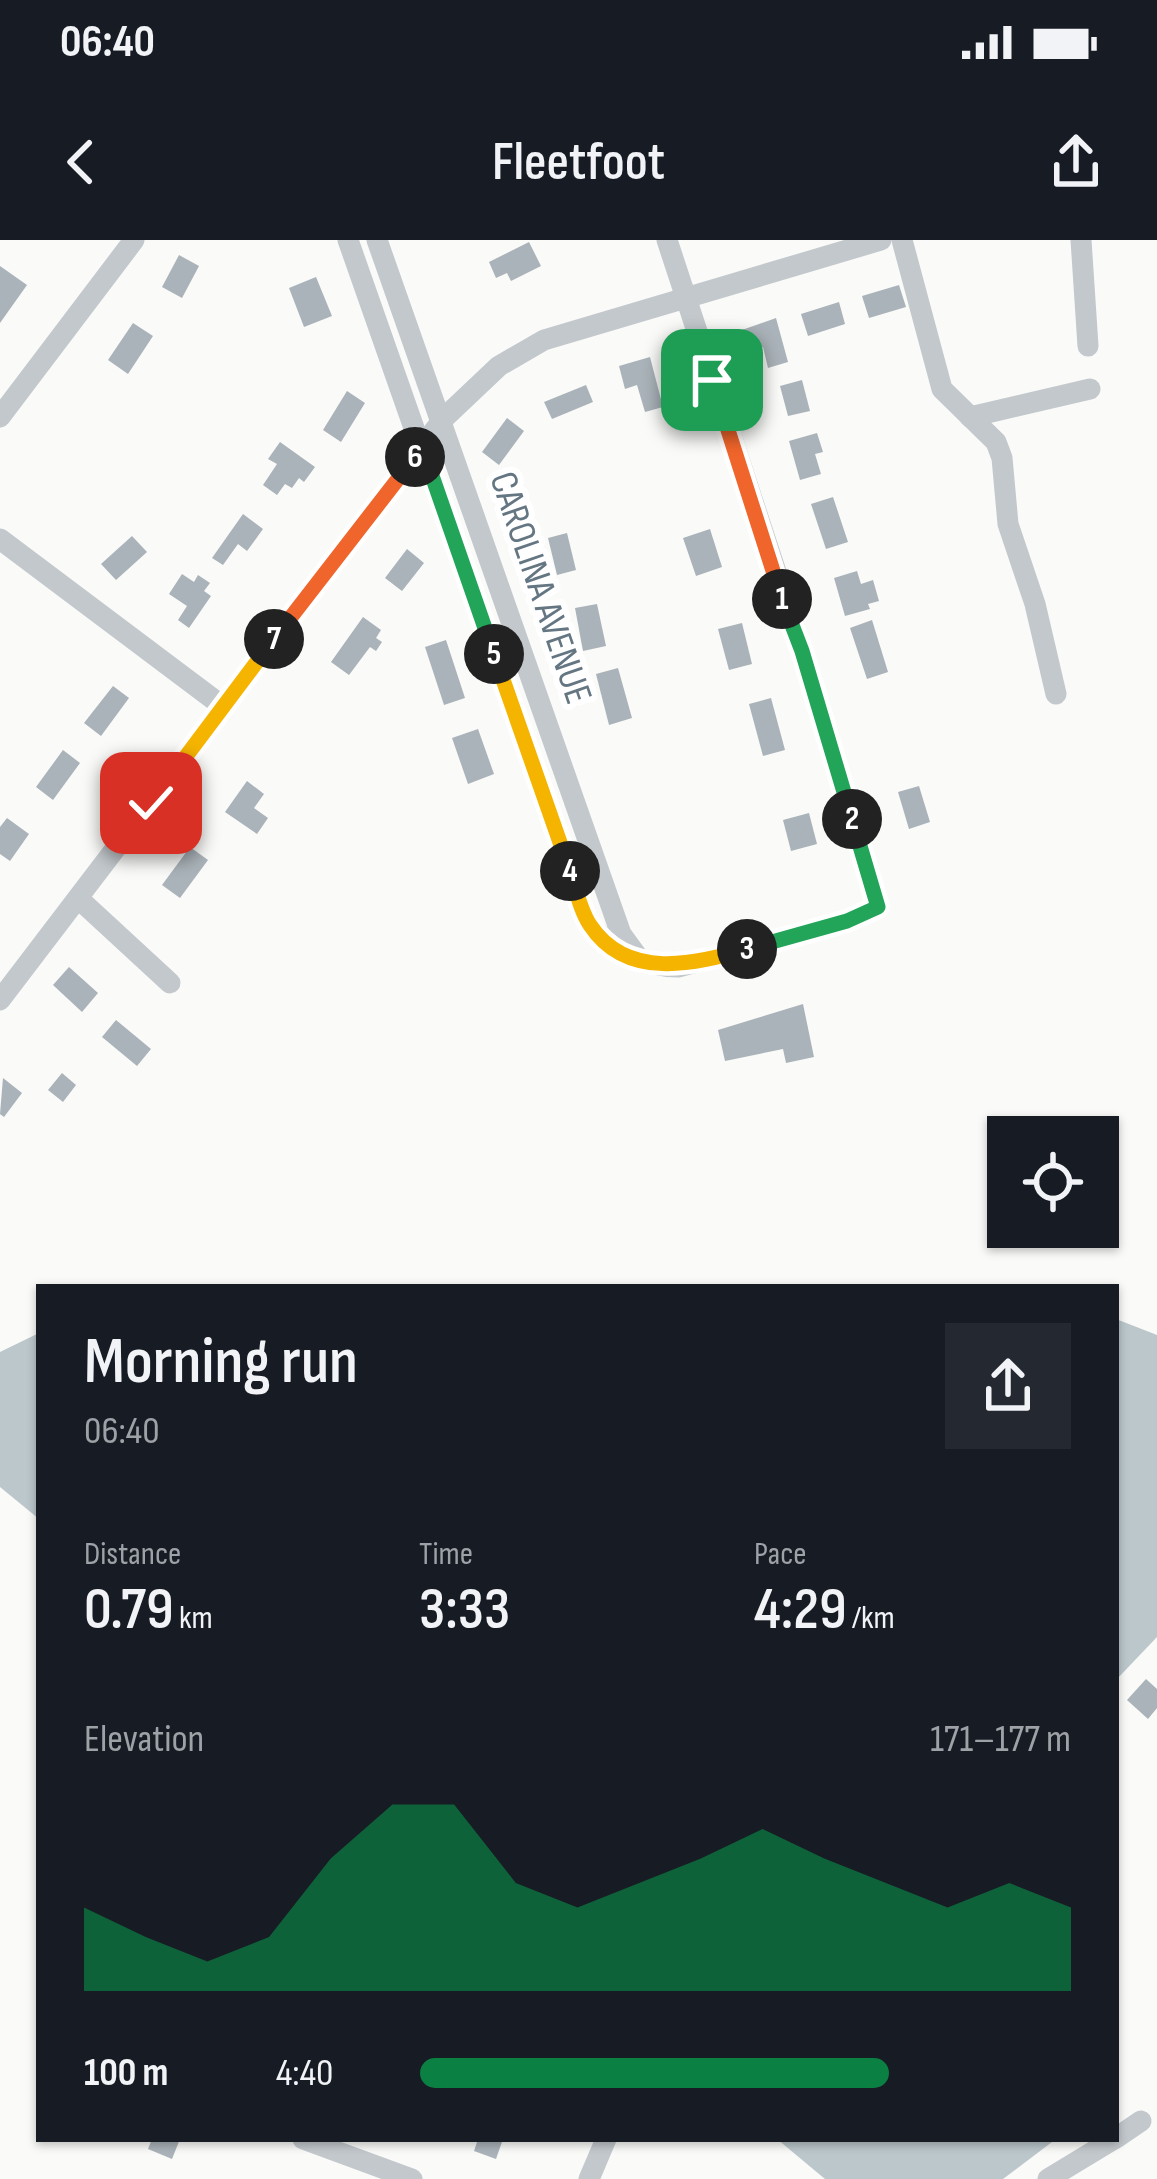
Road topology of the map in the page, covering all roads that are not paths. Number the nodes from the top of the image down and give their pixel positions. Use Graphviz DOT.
graph roads {
  1 [pos="134,240"];
  2 [pos="348,240"];
  3 [pos="377,240"];
  4 [pos="667,240"];
  5 [pos="881,240"];
  6 [pos="902,240"];
  7 [pos="1081,240"];
  8 [pos="684,296"];
  9 [pos="1088,346"];
  10 [pos="1090,389"];
  11 [pos="0,417"];
  12 [pos="970,417"];
  13 [pos="443,418"];
  14 [pos="422,447"];
  15 [pos="0,539"];
  16 [pos="1056,694"];
  17 [pos="221,705"];
  18 [pos="542,705"];
  19 [pos="515,715"];
  20 [pos="80,900"];
  21 [pos="638,957"];
  22 [pos="170,983"];
  23 [pos="0,1000"];
  24 [pos="1141,2121"];
  25 [pos="1119,2135"];
  26 [pos="311,2142"];
  27 [pos="605,2142"];
  28 [pos="1108,2142"];
  29 [pos="412,2179"];
  30 [pos="589,2179"];
  31 [pos="1048,2179"];
  1 -- 11 [label="street"];
  2 -- 14 [label="street, CAROLINA AVENUE"];
  3 -- 13 [label="street, CAROLINA AVENUE"];
  4 -- 8 [label="street"];
  5 -- 8 [label="street"];
  6 -- 12 [label="street"];
  7 -- 9 [label="street"];
  8 -- 13 [label="street"];
  8 -- 21 [label="street, CAROLINA AVENUE"];
  10 -- 12 [label="street"];
  12 -- 16 [label="street"];
  13 -- 14 [label="street"];
  13 -- 18 [label="street, CAROLINA AVENUE"];
  14 -- 17 [label="street"];
  14 -- 19 [label="street, CAROLINA AVENUE"];
  15 -- 17 [label="street"];
  17 -- 20 [label="street"];
  18 -- 19 [label="street"];
  18 -- 21 [label="street, CAROLINA AVENUE"];
  19 -- 21 [label="street, CAROLINA AVENUE"];
  20 -- 22 [label="street"];
  20 -- 23 [label="street"];
  24 -- 25 [label="street"];
  26 -- 29 [label="street"];
  27 -- 30 [label="street"];
  28 -- 31 [label="street"];
}
